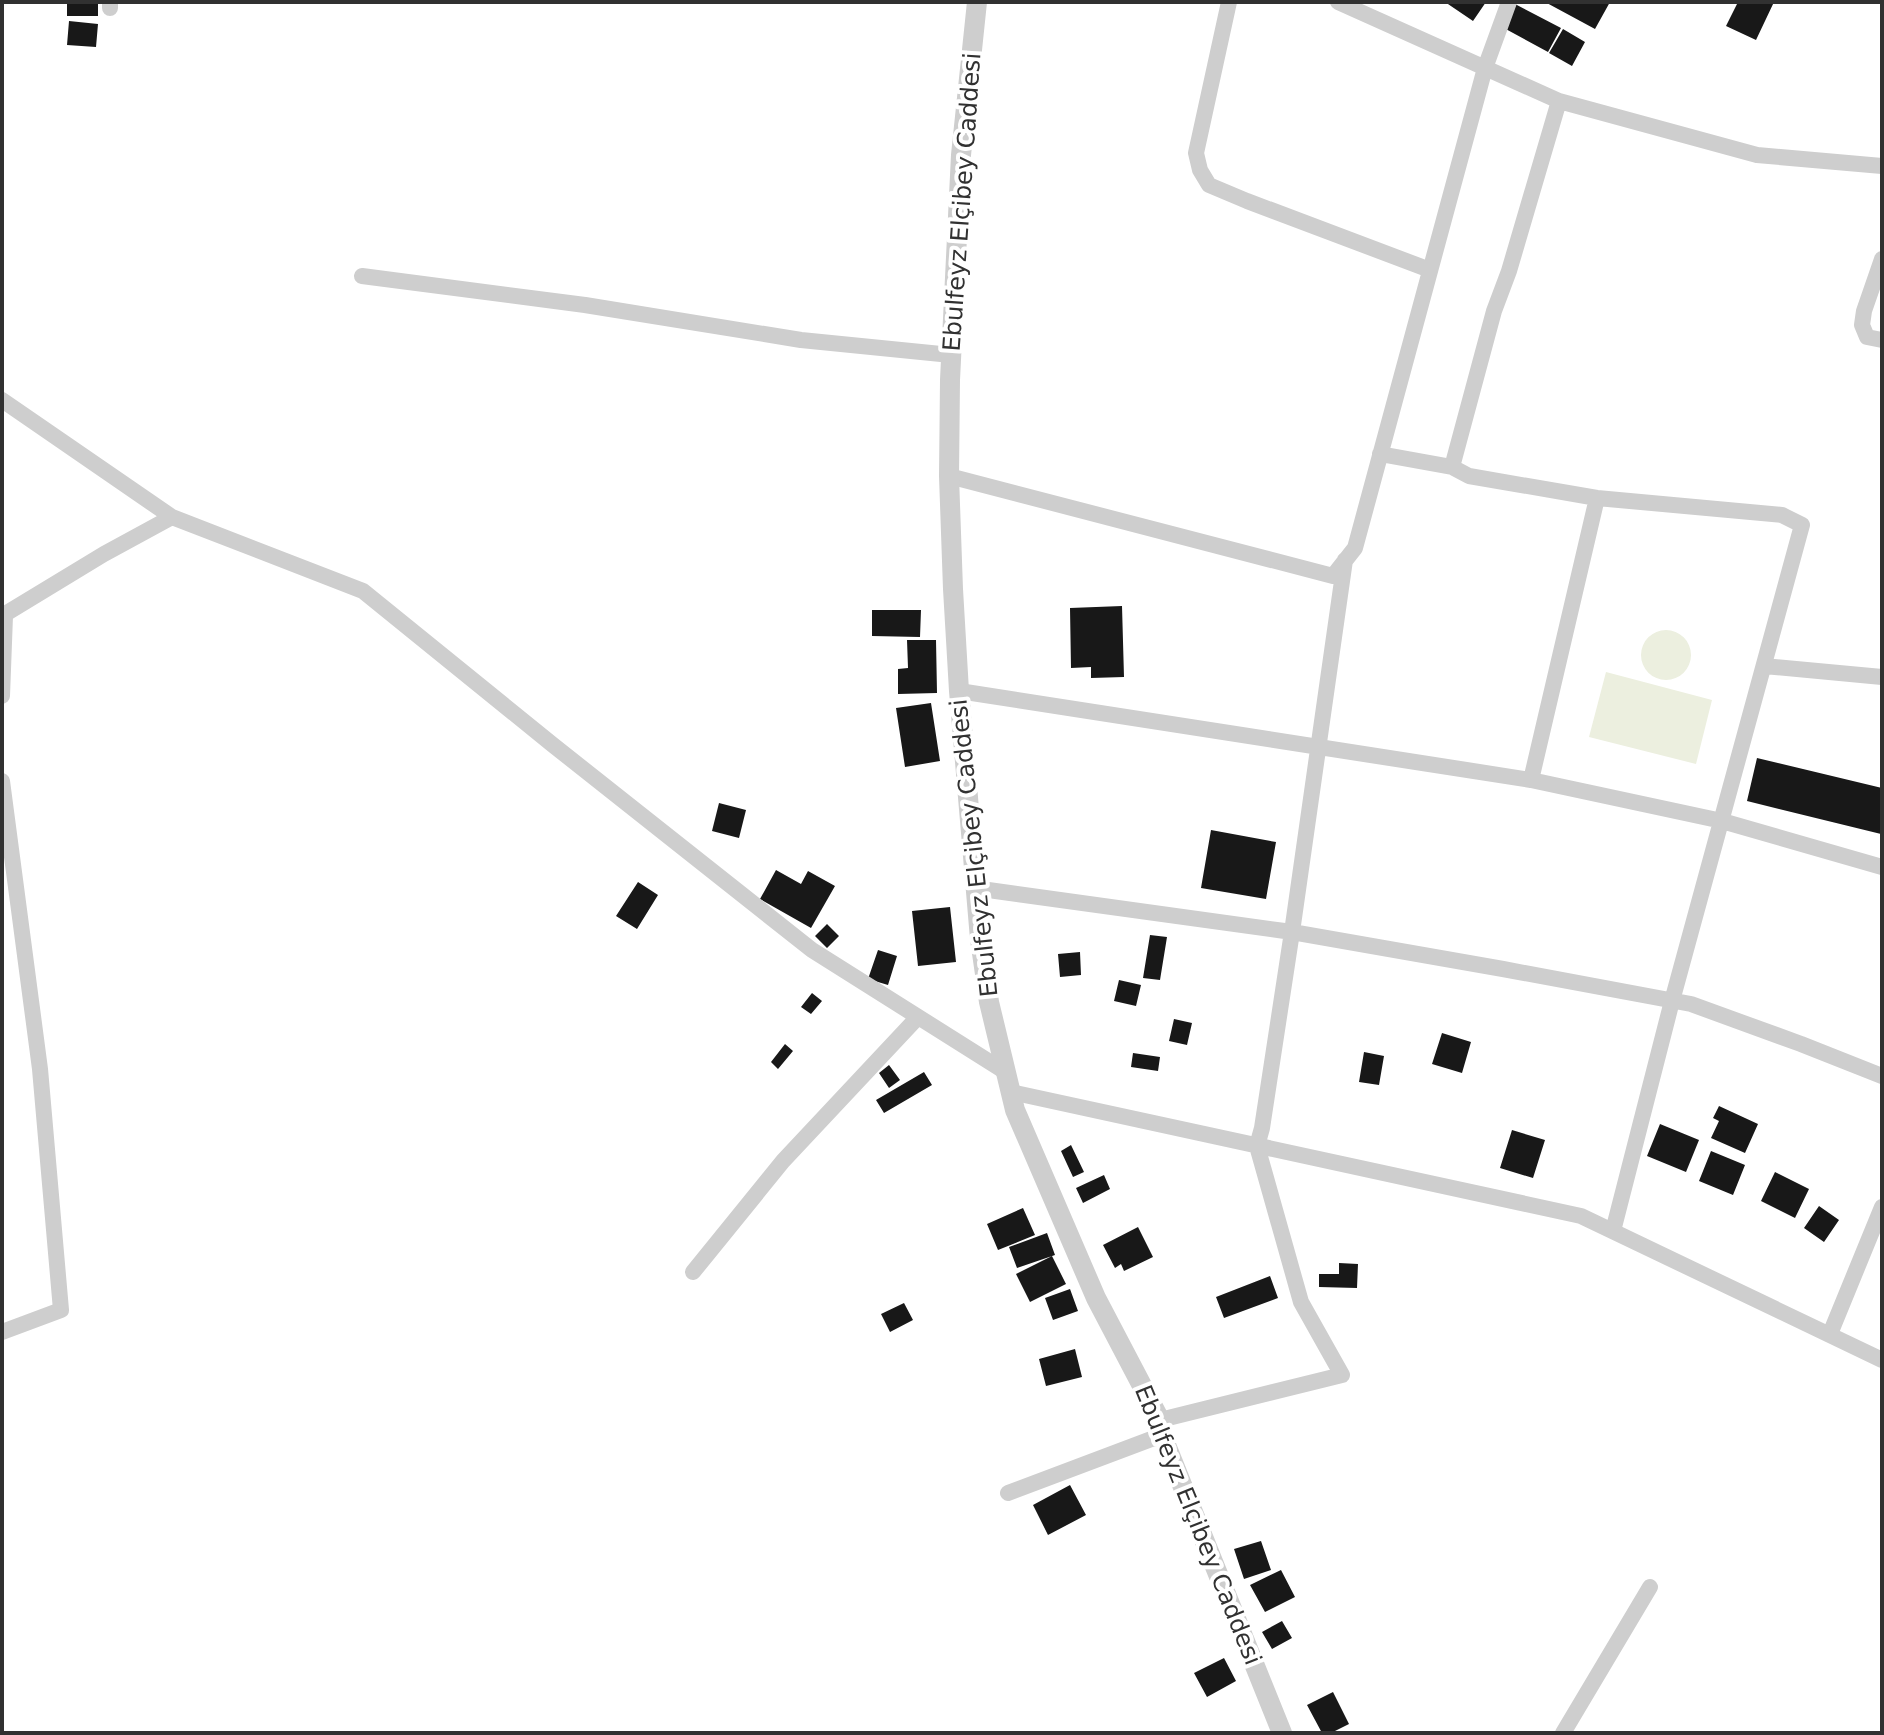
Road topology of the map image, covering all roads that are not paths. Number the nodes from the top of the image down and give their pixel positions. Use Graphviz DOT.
graph roads {
  1 [pos="977,2"];
  2 [pos="1229,2"];
  3 [pos="1338,2"];
  4 [pos="1509,2"];
  5 [pos="1485,68"];
  6 [pos="1559,101"];
  7 [pos="1882,166"];
  8 [pos="1882,259"];
  9 [pos="1430,270"];
  10 [pos="362,276"];
  11 [pos="1882,340"];
  12 [pos="951,355"];
  13 [pos="2,400"];
  14 [pos="1380,454"];
  15 [pos="1452,467"];
  16 [pos="949,476"];
  17 [pos="1597,498"];
  18 [pos="172,517"];
  19 [pos="1345,560"];
  20 [pos="3,616"];
  21 [pos="1764,666"];
  22 [pos="1882,677"];
  23 [pos="959,691"];
  24 [pos="2,696"];
  25 [pos="1318,746"];
  26 [pos="1531,780"];
  27 [pos="2,781"];
  28 [pos="1722,821"];
  29 [pos="1882,867"];
  30 [pos="974,888"];
  31 [pos="1292,932"];
  32 [pos="1672,1001"];
  33 [pos="918,1017"];
  34 [pos="1004,1071"];
  35 [pos="1882,1076"];
  36 [pos="1011,1092"];
  37 [pos="1257,1146"];
  38 [pos="1882,1207"];
  39 [pos="1613,1231"];
  40 [pos="693,1272"];
  41 [pos="2,1332"];
  42 [pos="1830,1334"];
  43 [pos="1882,1360"];
  44 [pos="1161,1427"];
  45 [pos="1008,1493"];
  46 [pos="1650,1587"];
  47 [pos="1282,1733"];
  48 [pos="1563,1733"];
  1 -- 12 [label="street, Ebulfeyz Elçibey Caddesi"];
  2 -- 9 [label="street"];
  3 -- 5 [label="street"];
  4 -- 5 [label="street"];
  5 -- 6 [label="street"];
  5 -- 9 [label="street"];
  6 -- 7 [label="street"];
  6 -- 15 [label="street"];
  8 -- 11 [label="street"];
  9 -- 14 [label="street"];
  10 -- 12 [label="street"];
  12 -- 16 [label="street, Ebulfeyz Elçibey Caddesi"];
  13 -- 18 [label="street"];
  14 -- 15 [label="street"];
  14 -- 19 [label="street"];
  15 -- 17 [label="street"];
  16 -- 19 [label="street"];
  16 -- 23 [label="street, Ebulfeyz Elçibey Caddesi"];
  17 -- 21 [label="street"];
  17 -- 26 [label="street"];
  18 -- 20 [label="street"];
  18 -- 33 [label="street"];
  19 -- 25 [label="street"];
  20 -- 24 [label="street"];
  21 -- 22 [label="street"];
  21 -- 28 [label="street"];
  23 -- 25 [label="street"];
  23 -- 30 [label="street, Ebulfeyz Elçibey Caddesi"];
  25 -- 26 [label="street"];
  25 -- 31 [label="street"];
  26 -- 28 [label="street"];
  27 -- 41 [label="street"];
  28 -- 29 [label="street"];
  28 -- 32 [label="street"];
  30 -- 31 [label="street"];
  30 -- 34 [label="street, Ebulfeyz Elçibey Caddesi"];
  31 -- 32 [label="street"];
  31 -- 37 [label="street"];
  32 -- 35 [label="street"];
  32 -- 39 [label="street"];
  33 -- 34 [label="street"];
  33 -- 40 [label="street"];
  34 -- 36 [label="street, Ebulfeyz Elçibey Caddesi"];
  36 -- 37 [label="street"];
  36 -- 44 [label="street, Ebulfeyz Elçibey Caddesi"];
  37 -- 39 [label="street"];
  37 -- 44 [label="street"];
  38 -- 42 [label="street"];
  39 -- 42 [label="street"];
  42 -- 43 [label="street"];
  44 -- 45 [label="street"];
  44 -- 47 [label="street, Ebulfeyz Elçibey Caddesi"];
  46 -- 48 [label="street"];
}
